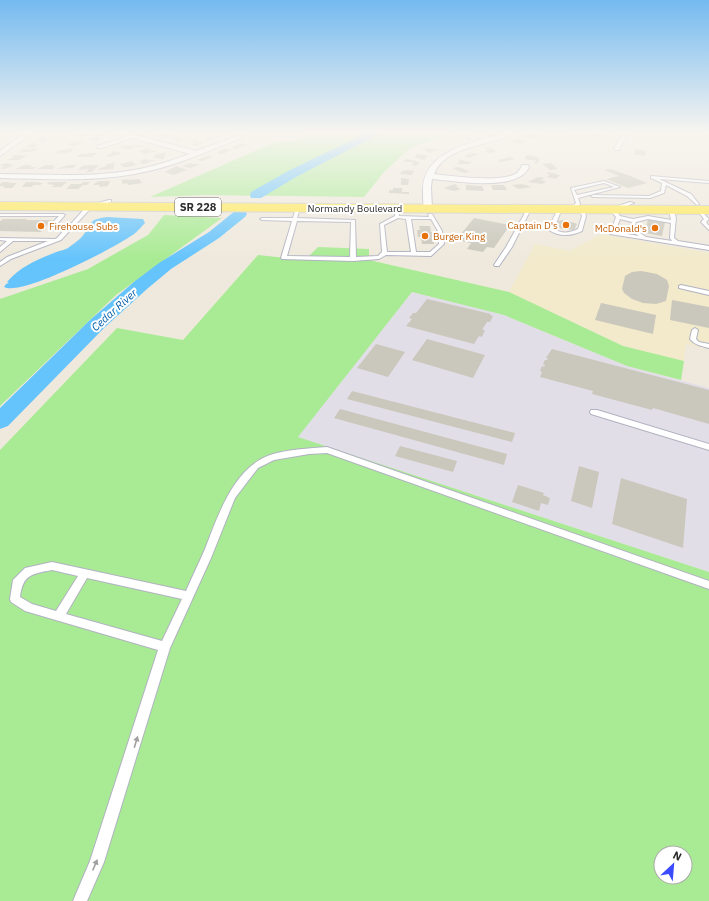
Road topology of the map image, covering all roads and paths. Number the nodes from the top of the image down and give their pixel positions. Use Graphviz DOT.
graph roads {
  1 [pos="124,174"];
  2 [pos="520,174"];
  3 [pos="0,176"];
  4 [pos="429,176"];
  5 [pos="709,182"];
  6 [pos="664,183"];
  7 [pos="0,200"];
  8 [pos="109,201"];
  9 [pos="580,201"];
  10 [pos="361,202"];
  11 [pos="632,203"];
  12 [pos="0,206"];
  13 [pos="89,206"];
  14 [pos="298,208"];
  15 [pos="528,209"];
  16 [pos="429,210"];
  17 [pos="559,210"];
  18 [pos="705,211"];
  19 [pos="397,212"];
  20 [pos="615,214"];
  21 [pos="0,215"];
  22 [pos="672,216"];
  23 [pos="408,218"];
  24 [pos="262,219"];
  25 [pos="294,220"];
  26 [pos="634,221"];
  27 [pos="71,226"];
  28 [pos="709,229"];
  29 [pos="0,239"];
  30 [pos="12,239"];
  31 [pos="56,240"];
  32 [pos="649,240"];
  33 [pos="676,242"];
  34 [pos="709,248"];
  35 [pos="0,250"];
  36 [pos="385,253"];
  37 [pos="414,254"];
  38 [pos="353,259"];
  39 [pos="0,264"];
  40 [pos="497,265"];
  41 [pos="682,287"];
  42 [pos="709,293"];
  43 [pos="694,330"];
  44 [pos="709,346"];
  45 [pos="594,412"];
  46 [pos="709,447"];
  47 [pos="85,573"];
  48 [pos="709,585"];
  49 [pos="188,596"];
  50 [pos="59,615"];
  51 [pos="165,647"];
  52 [pos="80,901"];
  1 -- 3 [label="street"];
  2 -- 4 [label="street"];
  4 -- 16 [label="street"];
  5 -- 6 [label="lane"];
  6 -- 9 [label="lane"];
  6 -- 18 [label="lane"];
  7 -- 8 [label="main road, Normandy Boulevard / SR 228"];
  8 -- 10 [label="main road, Normandy Boulevard / SR 228"];
  8 -- 13 [label="lane"];
  9 -- 9 [label="lane"];
  9 -- 11 [label="main road, Normandy Boulevard / SR 228"];
  9 -- 16 [label="main road, Normandy Boulevard / SR 228"];
  9 -- 17 [label="main road, Normandy Boulevard / SR 228"];
  9 -- 17 [label="lane"];
  9 -- 20 [label="main road, Normandy Boulevard / SR 228"];
  10 -- 14 [label="main road"];
  10 -- 16 [label="main road, Normandy Boulevard / SR 228"];
  11 -- 18 [label="main road, Normandy Boulevard / SR 228"];
  11 -- 20 [label="lane"];
  12 -- 13 [label="main road, Normandy Boulevard / SR 228"];
  13 -- 14 [label="main road, Normandy Boulevard / SR 228"];
  13 -- 27 [label="lane"];
  14 -- 19 [label="main road, Normandy Boulevard / SR 228"];
  14 -- 25 [label="lane"];
  15 -- 16 [label="main road, Normandy Boulevard / SR 228"];
  15 -- 17 [label="main road, Normandy Boulevard / SR 228"];
  15 -- 40 [label="lane"];
  16 -- 19 [label="main road, Normandy Boulevard / SR 228"];
  16 -- 23 [label="lane"];
  16 -- 37 [label="lane"];
  18 -- 22 [label="main road, Normandy Boulevard / SR 228"];
  18 -- 28 [label="lane"];
  19 -- 23 [label="lane"];
  19 -- 36 [label="lane"];
  20 -- 22 [label="main road, Normandy Boulevard / SR 228"];
  20 -- 26 [label="lane"];
  20 -- 32 [label="lane"];
  21 -- 27 [label="lane"];
  22 -- 26 [label="lane"];
  22 -- 33 [label="lane"];
  23 -- 37 [label="lane"];
  24 -- 25 [label="lane"];
  25 -- 38 [label="lane"];
  25 -- 38 [label="lane"];
  26 -- 32 [label="lane"];
  27 -- 31 [label="lane"];
  29 -- 30 [label="lane"];
  30 -- 31 [label="lane"];
  30 -- 35 [label="lane"];
  31 -- 39 [label="lane"];
  32 -- 33 [label="lane"];
  33 -- 34 [label="lane"];
  36 -- 37 [label="lane"];
  36 -- 38 [label="lane"];
  41 -- 42 [label="lane"];
  43 -- 44 [label="lane"];
  45 -- 46 [label="lane"];
  47 -- 49 [label="lane"];
  47 -- 50 [label="lane"];
  47 -- 50 [label="lane"];
  48 -- 49 [label="lane"];
  49 -- 51 [label="lane"];
  50 -- 51 [label="lane"];
  52 -- 51 [label="lane, one-way"];
}
